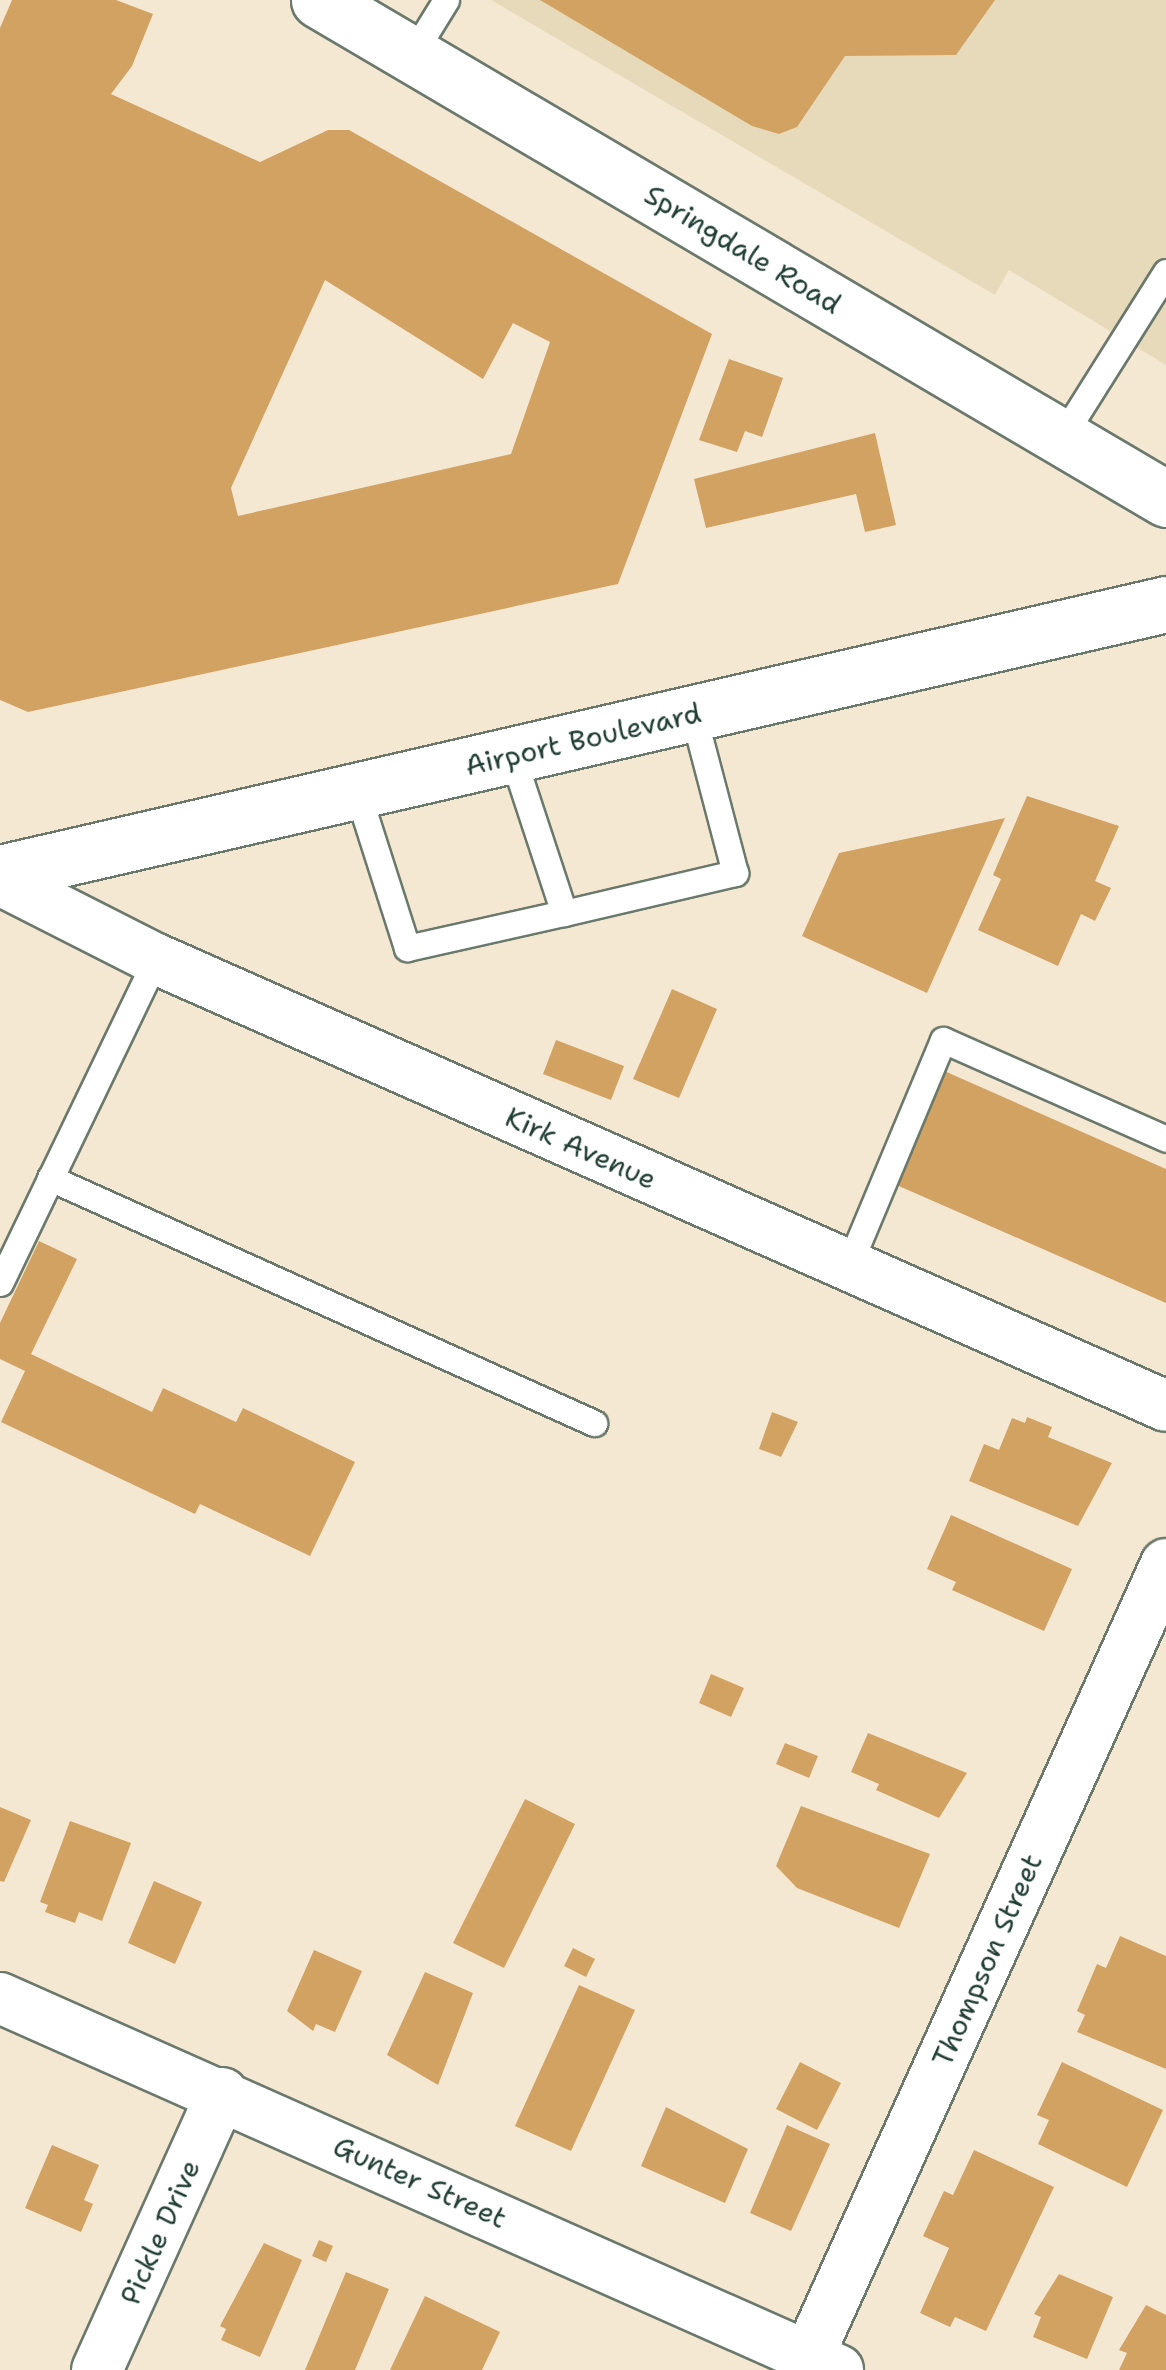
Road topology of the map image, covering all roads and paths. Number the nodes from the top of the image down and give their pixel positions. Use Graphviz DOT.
graph roads {
  1 [pos="320,0"];
  2 [pos="446,0"];
  3 [pos="412,55"];
  4 [pos="1166,272"];
  5 [pos="1062,437"];
  6 [pos="1166,499"];
  7 [pos="1166,607"];
  8 [pos="693,713"];
  9 [pos="512,755"];
  10 [pos="357,791"];
  11 [pos="0,876"];
  12 [pos="564,914"];
  13 [pos="156,959"];
  14 [pos="1166,1140"];
  15 [pos="50,1178"];
  16 [pos="848,1266"];
  17 [pos="0,1283"];
  18 [pos="1166,1406"];
  19 [pos="594,1423"];
  20 [pos="1166,1564"];
  21 [pos="0,1998"];
  22 [pos="222,2094"];
  23 [pos="823,2364"];
  24 [pos="97,2370"];
  1 -- 3 [label="main road, Springdale Road"];
  2 -- 3 [label="lane"];
  3 -- 5 [label="main road, Springdale Road"];
  4 -- 5 [label="lane"];
  5 -- 6 [label="main road, Springdale Road"];
  7 -- 8 [label="main road, Airport Boulevard"];
  8 -- 9 [label="main road, Airport Boulevard"];
  8 -- 12 [label="lane"];
  9 -- 10 [label="main road, Airport Boulevard"];
  9 -- 12 [label="lane"];
  10 -- 11 [label="main road, Airport Boulevard"];
  10 -- 12 [label="lane"];
  11 -- 13 [label="street, Kirk Avenue"];
  13 -- 15 [label="lane"];
  13 -- 16 [label="street, Kirk Avenue"];
  14 -- 16 [label="lane"];
  15 -- 17 [label="lane"];
  15 -- 19 [label="lane"];
  16 -- 18 [label="street, Kirk Avenue"];
  20 -- 23 [label="street, Thompson Street"];
  21 -- 22 [label="street, Gunter Street"];
  22 -- 23 [label="street, Gunter Street"];
  22 -- 24 [label="street, Pickle Drive"];
}
